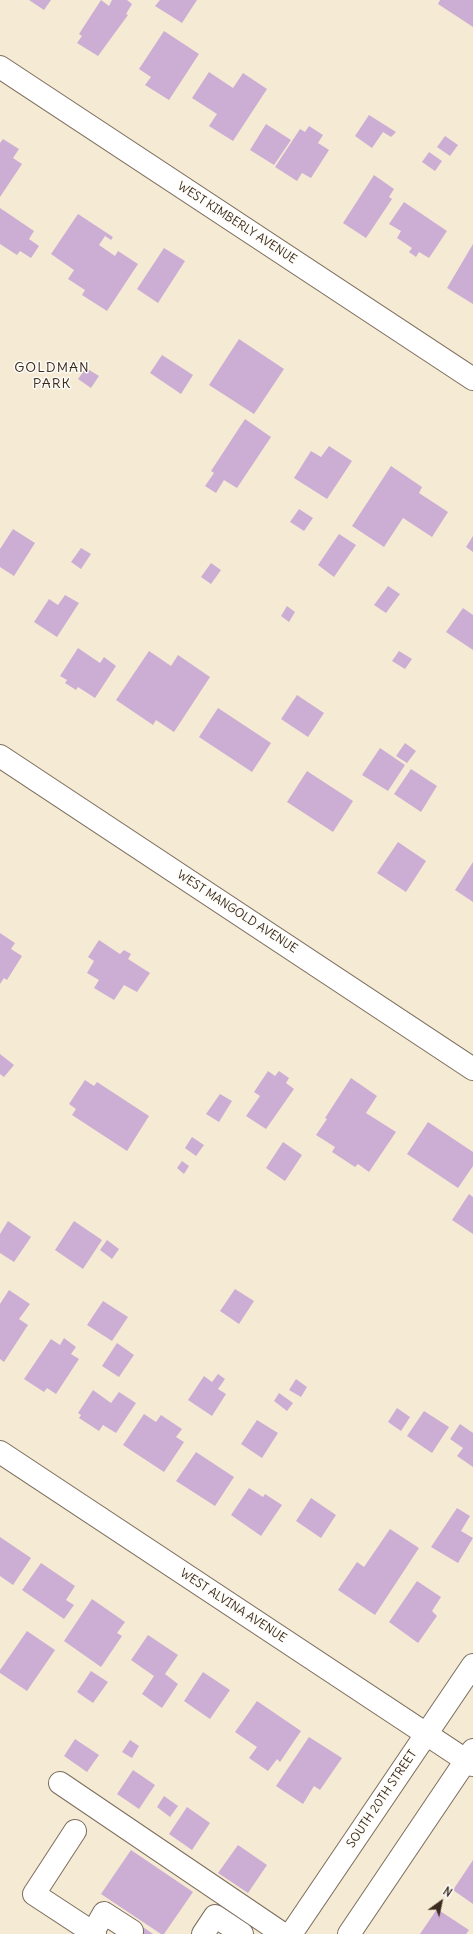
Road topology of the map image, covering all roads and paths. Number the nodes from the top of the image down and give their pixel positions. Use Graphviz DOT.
graph roads {
  1 [pos="0,67"];
  2 [pos="473,379"];
  3 [pos="0,756"];
  4 [pos="473,1069"];
  5 [pos="0,1452"];
  6 [pos="473,1664"];
  7 [pos="426,1734"];
  8 [pos="471,1758"];
  9 [pos="60,1783"];
  10 [pos="75,1831"];
  11 [pos="132,1931"];
  12 [pos="93,1934"];
  13 [pos="204,1934"];
  14 [pos="242,1934"];
  15 [pos="283,1934"];
  16 [pos="291,1934"];
  17 [pos="349,1934"];
  1 -- 2 [label="street, WEST KIMBERLY AVENUE"];
  3 -- 4 [label="street, WEST MANGOLD AVENUE"];
  5 -- 7 [label="street, WEST ALVINA AVENUE"];
  6 -- 7 [label="street, SOUTH 20TH STREET"];
  7 -- 8 [label="street, WEST ALVINA AVENUE"];
  7 -- 16 [label="street, SOUTH 20TH STREET"];
  8 -- 17 [label="street"];
  9 -- 15 [label="street"];
  10 -- 12 [label="street"];
  11 -- 12 [label="street"];
  13 -- 14 [label="street"];
}
